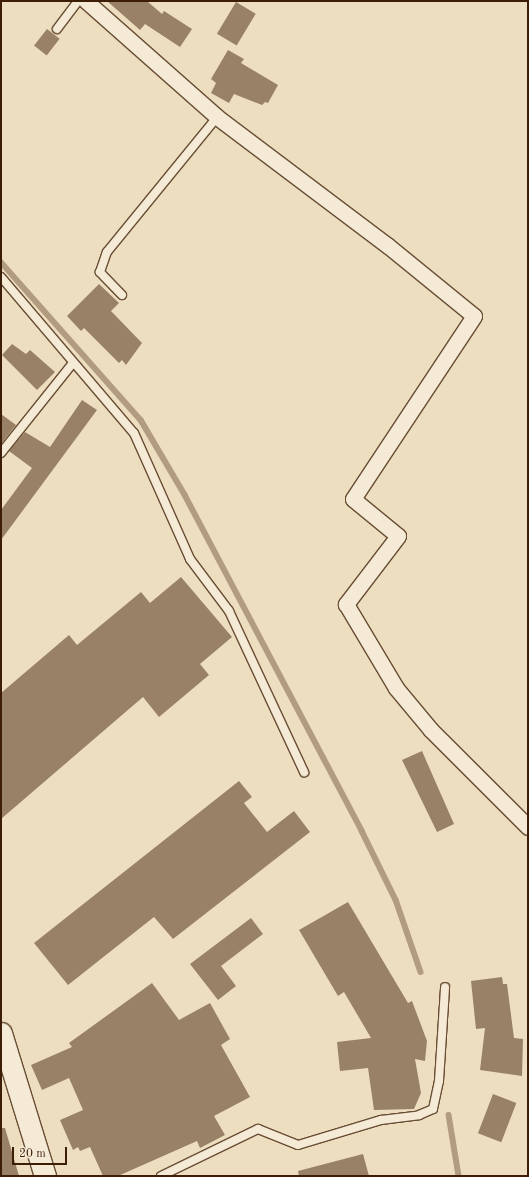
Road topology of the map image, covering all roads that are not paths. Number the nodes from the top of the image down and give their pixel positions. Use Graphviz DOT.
graph roads {
  1 [pos="78,1"];
  2 [pos="86,1"];
  3 [pos="57,29"];
  4 [pos="217,117"];
  5 [pos="1,277"];
  6 [pos="122,295"];
  7 [pos="72,364"];
  8 [pos="1,453"];
  9 [pos="304,772"];
  10 [pos="528,827"];
  11 [pos="445,987"];
  12 [pos="1,1033"];
  13 [pos="45,1176"];
  14 [pos="161,1176"];
  1 -- 3 [label="lane"];
  2 -- 4 [label="street"];
  4 -- 6 [label="lane"];
  4 -- 10 [label="street"];
  5 -- 7 [label="lane"];
  7 -- 8 [label="lane"];
  7 -- 9 [label="lane"];
  11 -- 14 [label="lane"];
  12 -- 13 [label="main road"];
}
